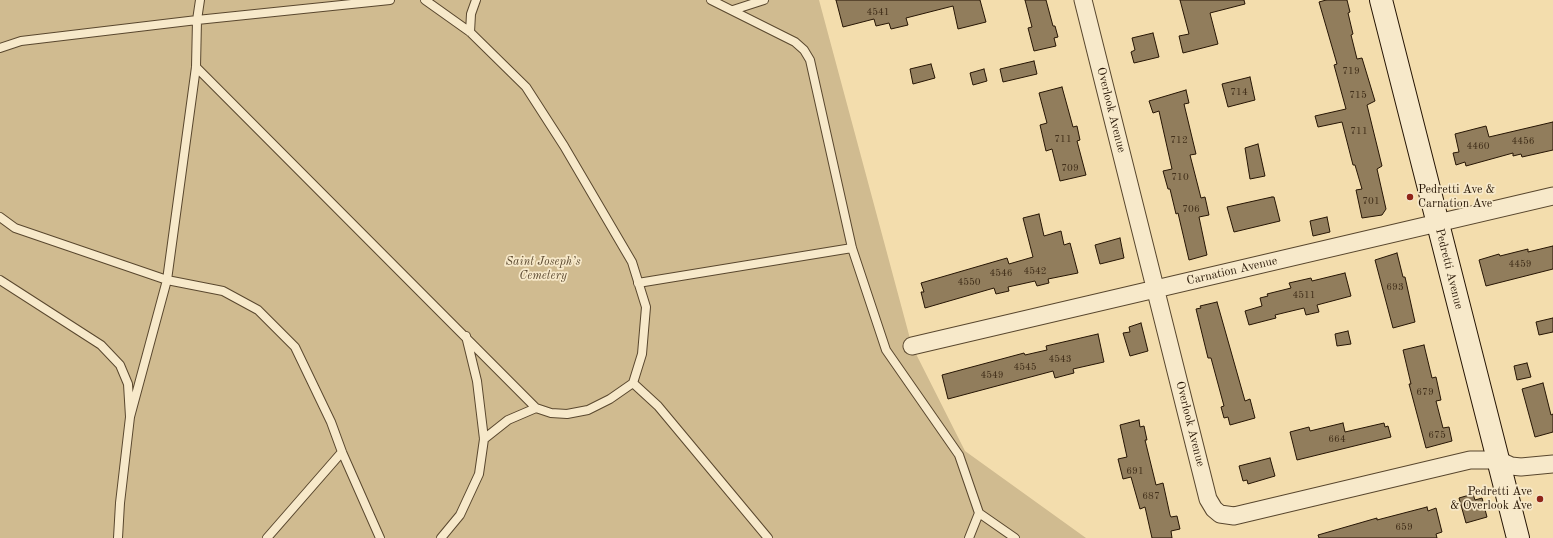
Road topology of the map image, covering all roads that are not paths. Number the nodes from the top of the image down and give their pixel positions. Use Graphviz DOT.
graph roads {
  1 [pos="200,0"];
  2 [pos="390,0"];
  3 [pos="425,0"];
  4 [pos="476,0"];
  5 [pos="711,0"];
  6 [pos="764,0"];
  7 [pos="1083,0"];
  8 [pos="1381,0"];
  9 [pos="733,10"];
  10 [pos="197,20"];
  11 [pos="470,32"];
  12 [pos="0,48"];
  13 [pos="196,67"];
  14 [pos="1553,196"];
  15 [pos="0,217"];
  16 [pos="1437,223"];
  17 [pos="852,248"];
  18 [pos="0,280"];
  19 [pos="167,280"];
  20 [pos="638,283"];
  21 [pos="1156,290"];
  22 [pos="466,335"];
  23 [pos="912,346"];
  24 [pos="632,383"];
  25 [pos="536,408"];
  26 [pos="130,417"];
  27 [pos="484,439"];
  28 [pos="342,452"];
  29 [pos="1498,460"];
  30 [pos="1553,464"];
  31 [pos="979,513"];
  32 [pos="118,538"];
  33 [pos="267,538"];
  34 [pos="380,538"];
  35 [pos="441,538"];
  36 [pos="768,538"];
  37 [pos="969,538"];
  38 [pos="1015,538"];
  39 [pos="1518,538"];
  1 -- 10 [label="lane"];
  2 -- 10 [label="lane"];
  3 -- 11 [label="lane"];
  4 -- 11 [label="lane"];
  5 -- 9 [label="lane"];
  6 -- 9 [label="lane"];
  7 -- 21 [label="street, Overlook Avenue"];
  8 -- 16 [label="street, Pedretti Avenue"];
  9 -- 17 [label="lane"];
  10 -- 12 [label="lane"];
  10 -- 13 [label="lane"];
  11 -- 20 [label="lane"];
  13 -- 19 [label="lane"];
  13 -- 22 [label="lane"];
  14 -- 16 [label="street, Carnation Avenue"];
  15 -- 19 [label="lane"];
  16 -- 21 [label="street, Carnation Avenue"];
  16 -- 29 [label="street, Pedretti Avenue"];
  17 -- 20 [label="lane"];
  17 -- 31 [label="lane"];
  18 -- 26 [label="lane"];
  19 -- 26 [label="lane"];
  19 -- 28 [label="lane"];
  20 -- 24 [label="lane"];
  21 -- 23 [label="street, Carnation Avenue"];
  21 -- 29 [label="street, Overlook Avenue"];
  22 -- 25 [label="lane"];
  22 -- 27 [label="lane"];
  24 -- 25 [label="lane"];
  24 -- 36 [label="lane"];
  25 -- 27 [label="lane"];
  26 -- 32 [label="lane"];
  27 -- 35 [label="lane"];
  28 -- 33 [label="lane"];
  28 -- 34 [label="lane"];
  29 -- 30 [label="street, Overlook Avenue"];
  29 -- 39 [label="street, Pedretti Avenue"];
  31 -- 37 [label="lane"];
  31 -- 38 [label="lane"];
}
